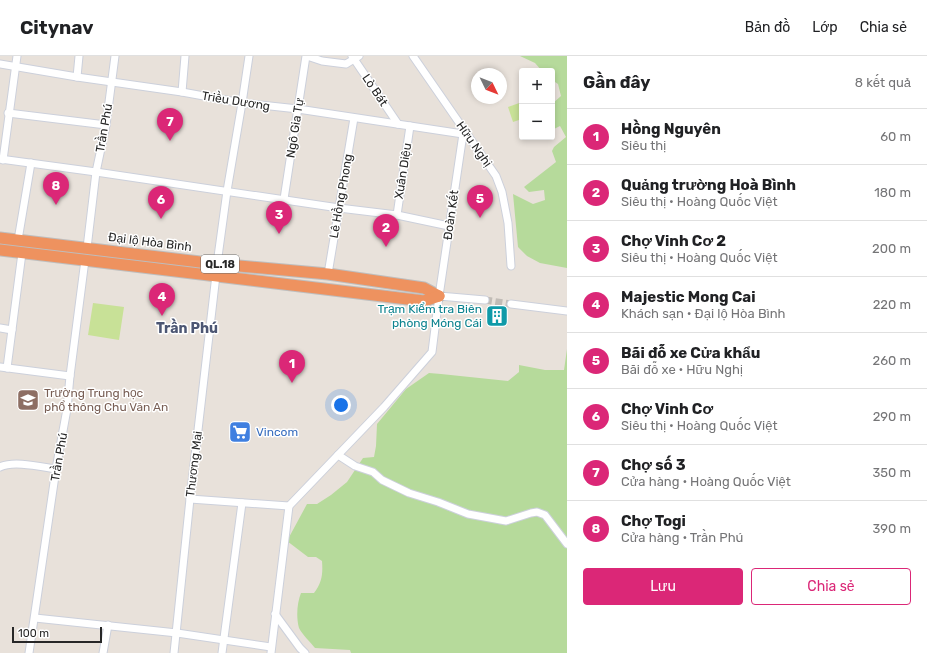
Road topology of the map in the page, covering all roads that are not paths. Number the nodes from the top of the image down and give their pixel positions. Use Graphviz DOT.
graph roads {
  1 [pos="16,56"];
  2 [pos="79,56"];
  3 [pos="115,56"];
  4 [pos="185,56"];
  5 [pos="249,56"];
  6 [pos="306,56"];
  7 [pos="413,56"];
  8 [pos="355,57"];
  9 [pos="0,64"];
  10 [pos="16,66"];
  11 [pos="77,77"];
  12 [pos="112,82"];
  13 [pos="182,92"];
  14 [pos="242,103"];
  15 [pos="298,109"];
  16 [pos="8,114"];
  17 [pos="354,118"];
  18 [pos="398,124"];
  19 [pos="106,125"];
  20 [pos="410,126"];
  21 [pos="463,134"];
  22 [pos="470,140"];
  23 [pos="1,160"];
  24 [pos="31,163"];
  25 [pos="96,172"];
  26 [pos="227,191"];
  27 [pos="284,200"];
  28 [pos="339,208"];
  29 [pos="396,215"];
  30 [pos="450,226"];
  31 [pos="0,238"];
  32 [pos="18,240"];
  33 [pos="87,248"];
  34 [pos="0,250"];
  35 [pos="22,253"];
  36 [pos="85,260"];
  37 [pos="217,264"];
  38 [pos="511,266"];
  39 [pos="328,274"];
  40 [pos="216,275"];
  41 [pos="349,277"];
  42 [pos="347,291"];
  43 [pos="439,296"];
  44 [pos="485,300"];
  45 [pos="512,304"];
  46 [pos="567,311"];
  47 [pos="0,328"];
  48 [pos="12,330"];
  49 [pos="3,368"];
  50 [pos="70,376"];
  51 [pos="338,455"];
  52 [pos="0,467"];
  53 [pos="56,469"];
  54 [pos="190,499"];
  55 [pos="242,503"];
  56 [pos="289,506"];
  57 [pos="567,544"];
  58 [pos="275,614"];
  59 [pos="35,618"];
  60 [pos="108,625"];
  61 [pos="177,633"];
  62 [pos="223,640"];
  63 [pos="271,650"];
  64 [pos="29,653"];
  65 [pos="103,653"];
  66 [pos="174,653"];
  67 [pos="222,653"];
  68 [pos="305,653"];
  1 -- 10 [label="street"];
  2 -- 11 [label="street"];
  3 -- 12 [label="street, Trần Phú"];
  4 -- 13 [label="street"];
  5 -- 14 [label="street"];
  6 -- 8 [label="street"];
  6 -- 15 [label="street, Ngô Gia Tự"];
  7 -- 22 [label="street, Hữu Nghị"];
  8 -- 18 [label="street, Lò Bát"];
  9 -- 10 [label="street, Triều Dương"];
  10 -- 11 [label="street, Triều Dương"];
  10 -- 16 [label="street"];
  11 -- 12 [label="street, Triều Dương"];
  12 -- 13 [label="street, Triều Dương"];
  12 -- 19 [label="street, Trần Phú"];
  13 -- 14 [label="street, Triều Dương"];
  14 -- 15 [label="street, Triều Dương"];
  14 -- 26 [label="street"];
  15 -- 17 [label="street, Triều Dương"];
  15 -- 27 [label="street, Ngô Gia Tự"];
  16 -- 19 [label="street"];
  16 -- 23 [label="street"];
  17 -- 18 [label="street, Triều Dương"];
  17 -- 28 [label="street, Lê Hồng Phong"];
  18 -- 20 [label="street, Triều Dương"];
  19 -- 25 [label="street, Trần Phú"];
  20 -- 21 [label="street, Triều Dương"];
  20 -- 29 [label="street, Xuân Diệu"];
  21 -- 22 [label="street"];
  21 -- 30 [label="street, Đoàn Kết"];
  22 -- 38 [label="street, Hữu Nghị"];
  23 -- 24 [label="street"];
  24 -- 25 [label="street"];
  24 -- 32 [label="street"];
  25 -- 26 [label="street"];
  25 -- 33 [label="street, Trần Phú"];
  26 -- 27 [label="street"];
  26 -- 37 [label="street"];
  27 -- 28 [label="street"];
  28 -- 29 [label="street"];
  28 -- 39 [label="street, Lê Hồng Phong"];
  29 -- 30 [label="street"];
  30 -- 43 [label="street, Đoàn Kết"];
  31 -- 32 [label="highway, Đại lộ Hòa Bình / QL.18"];
  32 -- 33 [label="highway, Đại lộ Hòa Bình / QL.18"];
  33 -- 36 [label="highway"];
  33 -- 37 [label="highway, Đại lộ Hòa Bình / QL.18"];
  34 -- 35 [label="highway, Đại lộ Hòa Bình / QL.18"];
  35 -- 36 [label="highway, Đại lộ Hòa Bình / QL.18"];
  35 -- 48 [label="street"];
  36 -- 40 [label="highway, Đại lộ Hòa Bình / QL.18"];
  36 -- 50 [label="street, Trần Phú"];
  37 -- 39 [label="highway, Đại lộ Hòa Bình / QL.18"];
  37 -- 40 [label="highway"];
  39 -- 41 [label="highway, Đại lộ Hòa Bình / QL.18"];
  40 -- 42 [label="highway, Đại lộ Hòa Bình / QL.18"];
  40 -- 54 [label="street, Thương Mại"];
  41 -- 42 [label="highway"];
  41 -- 43 [label="highway, Đại lộ Hòa Bình / QL.18"];
  42 -- 43 [label="highway, Đại lộ Hòa Bình / QL.18"];
  43 -- 44 [label="street, Đại lộ Hòa Bình / QL.18"];
  43 -- 51 [label="street, Đoàn Kết"];
  45 -- 46 [label="street"];
  47 -- 48 [label="street"];
  48 -- 49 [label="street"];
  49 -- 50 [label="street"];
  50 -- 53 [label="street, Trần Phú"];
  51 -- 56 [label="street, Đoàn Kết"];
  51 -- 57 [label="street"];
  52 -- 53 [label="street"];
  53 -- 59 [label="street, Trần Phú"];
  54 -- 55 [label="street"];
  54 -- 61 [label="street, Thương Mại"];
  55 -- 56 [label="street"];
  55 -- 62 [label="street"];
  56 -- 58 [label="street"];
  58 -- 63 [label="street"];
  58 -- 68 [label="street"];
  59 -- 60 [label="street"];
  59 -- 64 [label="street, Trần Phú"];
  60 -- 61 [label="street"];
  60 -- 65 [label="street"];
  61 -- 62 [label="street"];
  61 -- 66 [label="street, Thương Mại"];
  62 -- 63 [label="street"];
  62 -- 67 [label="street"];
}
